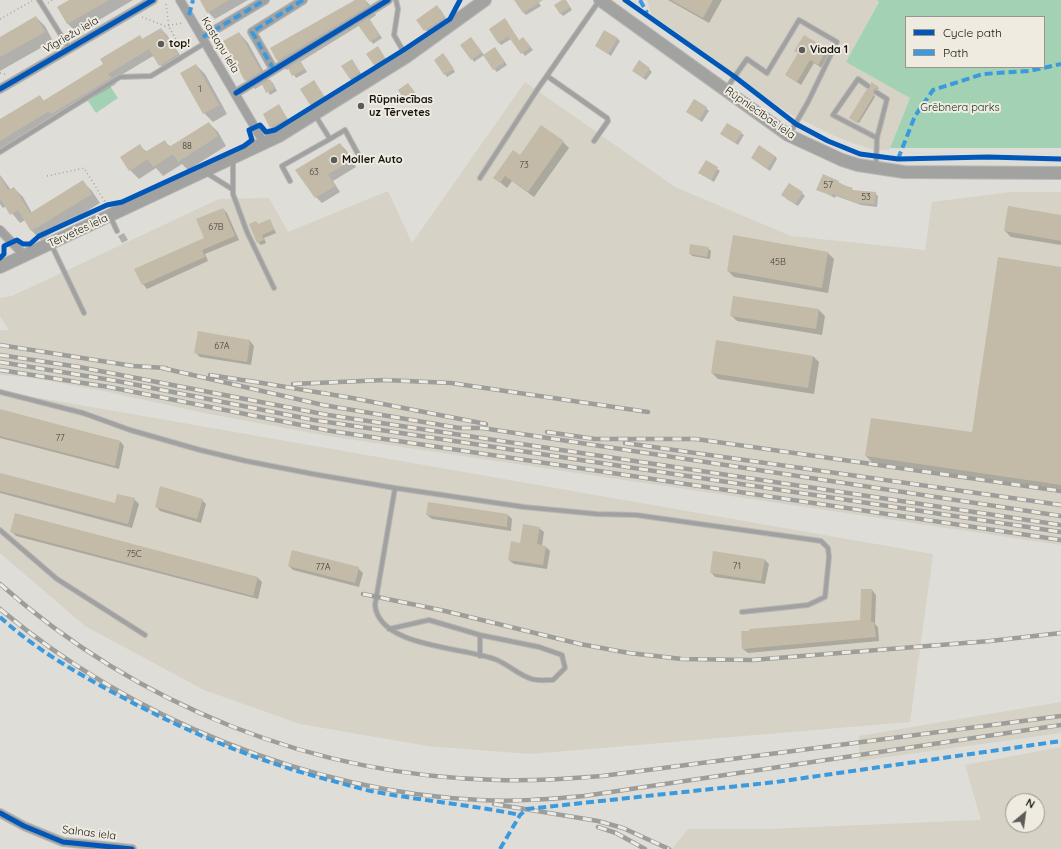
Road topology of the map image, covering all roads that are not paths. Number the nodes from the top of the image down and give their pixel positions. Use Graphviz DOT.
graph roads {
  1 [pos="39,0"];
  2 [pos="153,0"];
  3 [pos="180,0"];
  4 [pos="265,0"];
  5 [pos="303,0"];
  6 [pos="396,0"];
  7 [pos="600,0"];
  8 [pos="382,1"];
  9 [pos="483,1"];
  10 [pos="204,40"];
  11 [pos="69,48"];
  12 [pos="406,57"];
  13 [pos="274,70"];
  14 [pos="547,76"];
  15 [pos="868,86"];
  16 [pos="0,89"];
  17 [pos="726,89"];
  18 [pos="876,92"];
  19 [pos="236,93"];
  20 [pos="315,114"];
  21 [pos="788,135"];
  22 [pos="877,138"];
  23 [pos="330,139"];
  24 [pos="594,142"];
  25 [pos="264,143"];
  26 [pos="0,152"];
  27 [pos="358,154"];
  28 [pos="233,159"];
  29 [pos="875,168"];
  30 [pos="204,172"];
  31 [pos="1061,173"];
  32 [pos="480,178"];
  33 [pos="290,181"];
  34 [pos="232,189"];
  35 [pos="107,208"];
  36 [pos="0,230"];
  37 [pos="117,231"];
  38 [pos="51,243"];
  39 [pos="25,256"];
  40 [pos="0,267"];
  41 [pos="274,288"];
  42 [pos="84,312"];
  43 [pos="0,392"];
  44 [pos="395,488"];
  45 [pos="0,530"];
  46 [pos="742,612"];
  47 [pos="389,629"];
  48 [pos="145,635"];
  49 [pos="480,635"];
  50 [pos="480,656"];
  51 [pos="0,813"];
  52 [pos="77,846"];
  53 [pos="132,849"];
  1 -- 11 [label="lane"];
  2 -- 11 [label="street, Vīgriežu iela"];
  3 -- 10 [label="street, Kastaņu iela"];
  4 -- 10 [label="street"];
  5 -- 13 [label="street"];
  6 -- 12 [label="lane"];
  7 -- 14 [label="lane"];
  7 -- 17 [label="main road, Rūpniecības iela"];
  8 -- 13 [label="street"];
  9 -- 12 [label="main road, Tērvetes iela"];
  10 -- 19 [label="street, Kastaņu iela"];
  10 -- 26 [label="lane"];
  11 -- 16 [label="street, Vīgriežu iela"];
  12 -- 20 [label="main road, Tērvetes iela"];
  13 -- 19 [label="street"];
  14 -- 24 [label="lane"];
  14 -- 32 [label="lane"];
  15 -- 22 [label="lane"];
  17 -- 21 [label="main road, Rūpniecības iela"];
  17 -- 21 [label="lane"];
  18 -- 22 [label="lane"];
  19 -- 25 [label="street, Kastaņu iela"];
  20 -- 23 [label="lane"];
  20 -- 25 [label="main road, Tērvetes iela"];
  21 -- 29 [label="main road, Rūpniecības iela"];
  22 -- 29 [label="lane"];
  23 -- 27 [label="lane"];
  23 -- 33 [label="lane"];
  25 -- 28 [label="main road, Tērvetes iela"];
  28 -- 30 [label="main road, Tērvetes iela"];
  28 -- 34 [label="lane"];
  29 -- 31 [label="main road, Rūpniecības iela"];
  30 -- 34 [label="lane"];
  30 -- 35 [label="main road, Tērvetes iela"];
  34 -- 41 [label="lane"];
  35 -- 37 [label="lane"];
  35 -- 38 [label="main road, Tērvetes iela"];
  36 -- 39 [label="street"];
  38 -- 39 [label="main road, Tērvetes iela"];
  38 -- 42 [label="lane"];
  39 -- 40 [label="main road, Tērvetes iela"];
  43 -- 44 [label="lane"];
  44 -- 46 [label="lane"];
  44 -- 47 [label="lane"];
  45 -- 48 [label="lane"];
  47 -- 49 [label="lane"];
  47 -- 50 [label="lane"];
  49 -- 50 [label="lane"];
  49 -- 50 [label="lane"];
  51 -- 52 [label="street, Salnas iela"];
  52 -- 53 [label="street, Salnas iela"];
}
